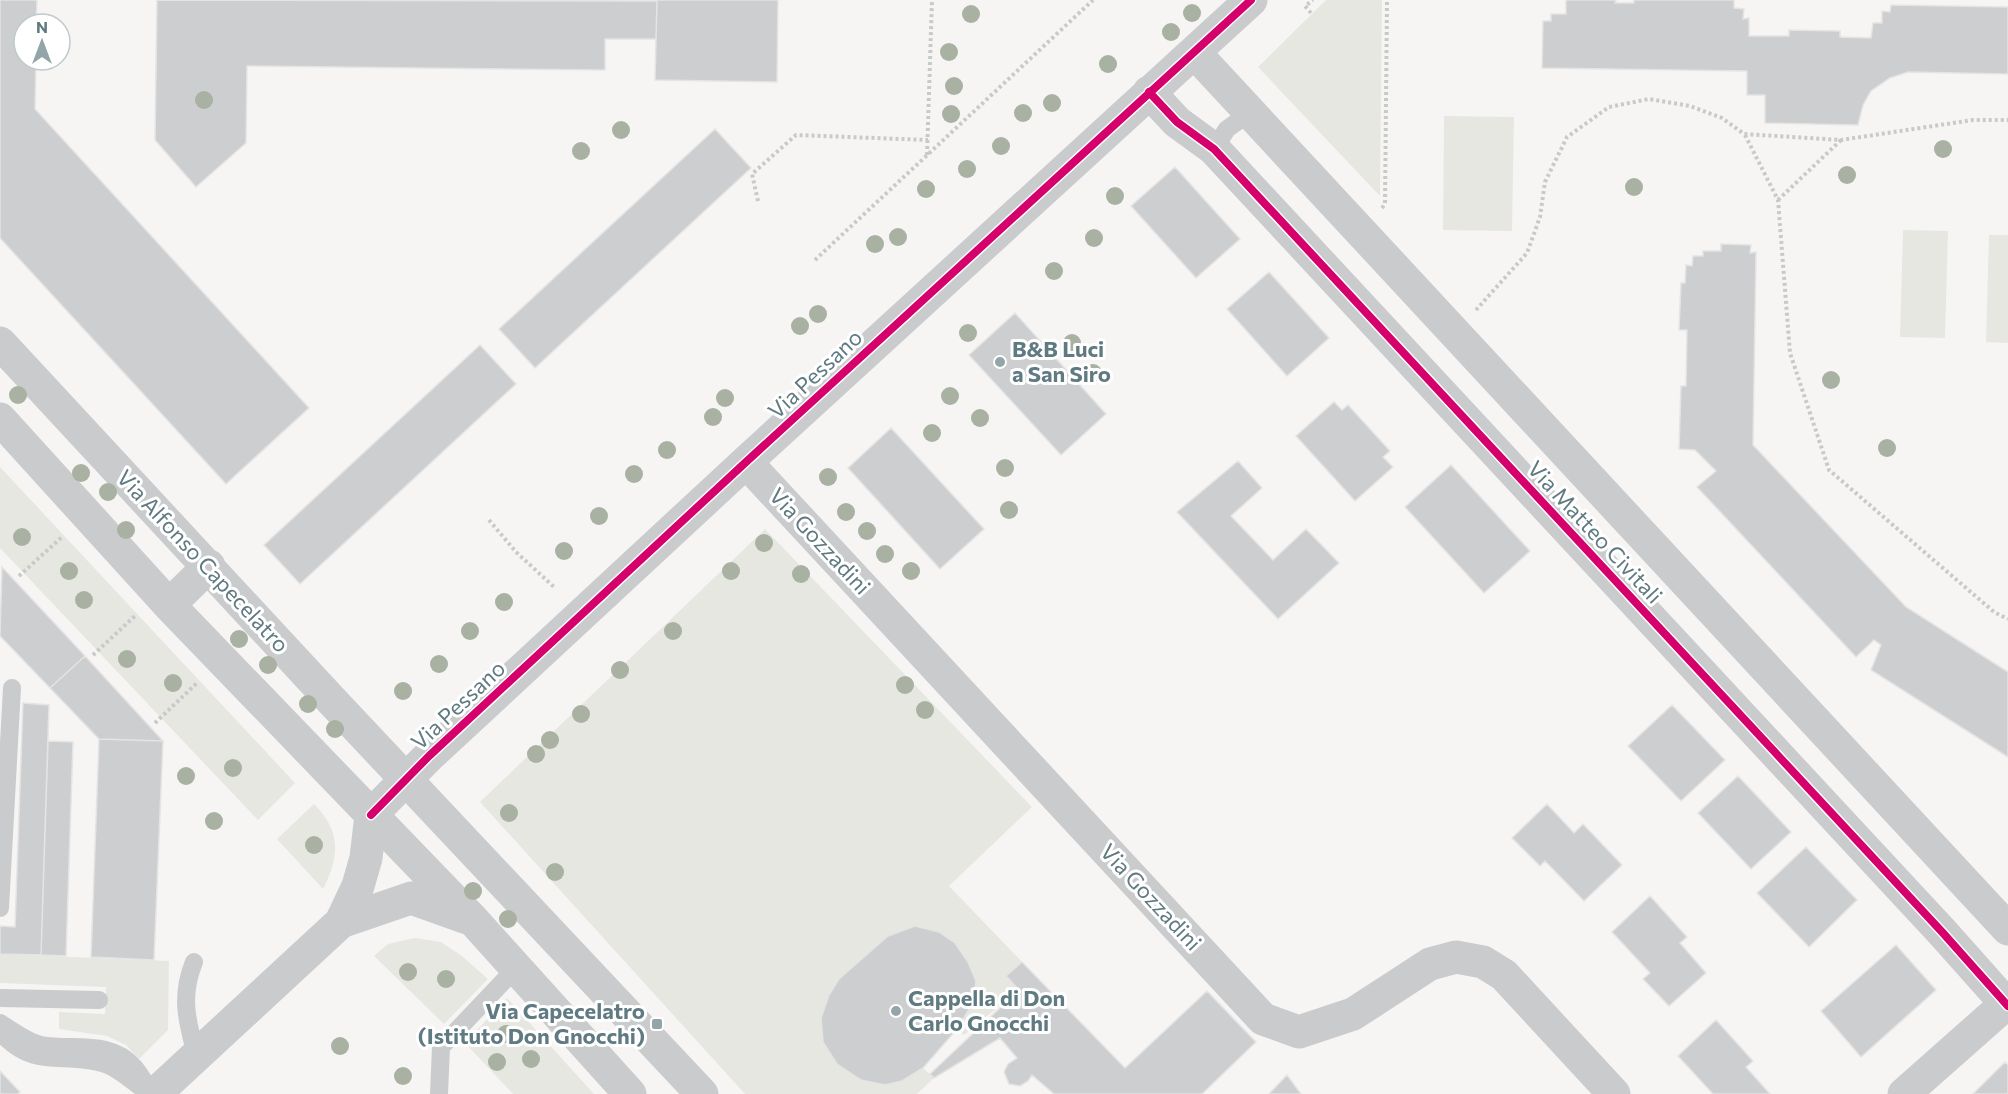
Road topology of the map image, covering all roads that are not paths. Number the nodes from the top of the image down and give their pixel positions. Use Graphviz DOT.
graph roads {
  1 [pos="1251,0"];
  2 [pos="1194,52"];
  3 [pos="1149,92"];
  4 [pos="1251,112"];
  5 [pos="1214,149"];
  6 [pos="0,343"];
  7 [pos="0,419"];
  8 [pos="746,462"];
  9 [pos="209,566"];
  10 [pos="154,608"];
  11 [pos="12,688"];
  12 [pos="405,778"];
  13 [pos="371,815"];
  14 [pos="1980,898"];
  15 [pos="0,908"];
  16 [pos="473,920"];
  17 [pos="341,922"];
  18 [pos="2008,929"];
  19 [pos="1943,933"];
  20 [pos="194,962"];
  21 [pos="516,968"];
  22 [pos="0,998"];
  23 [pos="99,999"];
  24 [pos="2007,1004"];
  25 [pos="0,1023"];
  26 [pos="0,1031"];
  27 [pos="196,1055"];
  28 [pos="152,1094"];
  29 [pos="439,1094"];
  30 [pos="630,1094"];
  31 [pos="702,1094"];
  32 [pos="1614,1094"];
  33 [pos="1904,1094"];
  1 -- 2 [label="street, Via Pessano"];
  2 -- 3 [label="street, Via Pessano"];
  2 -- 4 [label="street, Via Matteo Civitali"];
  3 -- 5 [label="street, Via Matteo Civitali"];
  3 -- 8 [label="street, Via Pessano"];
  4 -- 5 [label="lane"];
  4 -- 14 [label="street, Via Matteo Civitali"];
  5 -- 19 [label="street, Via Matteo Civitali"];
  6 -- 9 [label="street, Via Alfonso Capecelatro"];
  7 -- 10 [label="street"];
  8 -- 12 [label="street, Via Pessano"];
  8 -- 32 [label="street, Via Gozzadini"];
  9 -- 10 [label="street"];
  9 -- 12 [label="street, Via Alfonso Capecelatro"];
  10 -- 13 [label="street"];
  11 -- 15 [label="lane"];
  12 -- 13 [label="street"];
  12 -- 31 [label="street, Via Alfonso Capecelatro"];
  13 -- 16 [label="street"];
  13 -- 17 [label="street"];
  14 -- 18 [label="street, Via Matteo Civitali"];
  14 -- 19 [label="street"];
  16 -- 17 [label="street"];
  16 -- 21 [label="street"];
  17 -- 27 [label="street"];
  19 -- 24 [label="street, Via Matteo Civitali"];
  20 -- 27 [label="lane"];
  21 -- 29 [label="lane"];
  21 -- 30 [label="street"];
  22 -- 23 [label="lane"];
  24 -- 33 [label="street"];
  25 -- 28 [label="lane"];
  26 -- 28 [label="lane"];
  27 -- 28 [label="street"];
}
